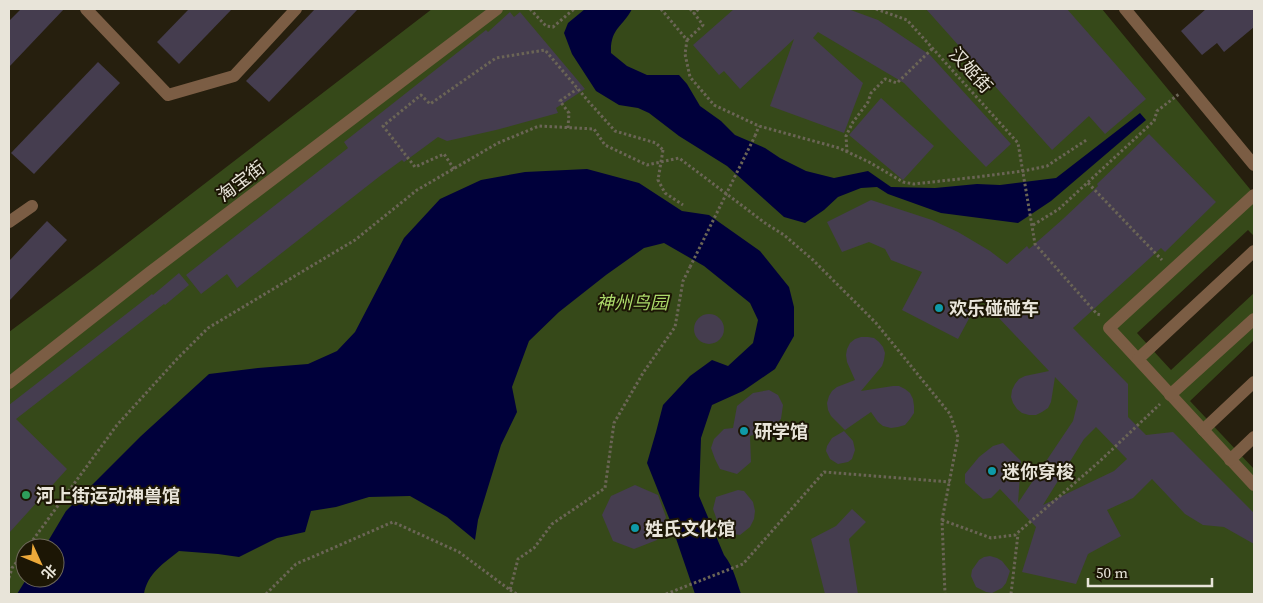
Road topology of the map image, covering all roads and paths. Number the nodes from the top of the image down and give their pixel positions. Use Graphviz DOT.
graph roads {
  1 [pos="86,9"];
  2 [pos="296,9"];
  3 [pos="497,9"];
  4 [pos="530,9"];
  5 [pos="574,9"];
  6 [pos="690,9"];
  7 [pos="699,9"];
  8 [pos="876,9"];
  9 [pos="1125,9"];
  10 [pos="664,10"];
  11 [pos="694,13"];
  12 [pos="687,40"];
  13 [pos="933,48"];
  14 [pos="1189,86"];
  15 [pos="577,89"];
  16 [pos="759,126"];
  17 [pos="568,128"];
  18 [pos="1088,139"];
  19 [pos="847,152"];
  20 [pos="1254,165"];
  21 [pos="454,169"];
  22 [pos="1023,171"];
  23 [pos="1088,183"];
  24 [pos="1254,195"];
  25 [pos="683,205"];
  26 [pos="32,206"];
  27 [pos="9,222"];
  28 [pos="1033,225"];
  29 [pos="1254,251"];
  30 [pos="1172,270"];
  31 [pos="1254,319"];
  32 [pos="1118,320"];
  33 [pos="1138,360"];
  34 [pos="1254,382"];
  35 [pos="9,383"];
  36 [pos="1170,394"];
  37 [pos="1203,430"];
  38 [pos="1254,437"];
  39 [pos="1230,460"];
  40 [pos="950,482"];
  41 [pos="1254,485"];
  42 [pos="942,520"];
  43 [pos="1018,533"];
  44 [pos="34,538"];
  45 [pos="15,564"];
  46 [pos="9,578"];
  47 [pos="510,590"];
  48 [pos="266,594"];
  49 [pos="517,594"];
  50 [pos="666,594"];
  51 [pos="945,594"];
  52 [pos="1011,594"];
  1 -- 2 [label="street"];
  3 -- 35 [label="street, 淘宝街"];
  4 -- 5 [label="path"];
  6 -- 11 [label="path"];
  7 -- 11 [label="path"];
  8 -- 13 [label="path, 汉姬街"];
  9 -- 14 [label="street"];
  10 -- 12 [label="path"];
  11 -- 12 [label="path"];
  12 -- 16 [label="path"];
  13 -- 19 [label="path"];
  13 -- 22 [label="path, 汉姬街"];
  14 -- 20 [label="street"];
  14 -- 23 [label="path"];
  15 -- 17 [label="path"];
  15 -- 21 [label="path"];
  15 -- 25 [label="path, bridge"];
  16 -- 19 [label="path"];
  16 -- 47 [label="path, bridge"];
  17 -- 21 [label="path"];
  17 -- 40 [label="path"];
  18 -- 22 [label="path"];
  19 -- 22 [label="path"];
  21 -- 44 [label="path"];
  22 -- 28 [label="path, 汉姬街"];
  23 -- 28 [label="path"];
  23 -- 30 [label="path"];
  24 -- 30 [label="street"];
  26 -- 27 [label="street"];
  28 -- 32 [label="path, 汉姬街"];
  29 -- 33 [label="street"];
  30 -- 32 [label="street"];
  31 -- 36 [label="street"];
  32 -- 33 [label="street"];
  33 -- 36 [label="street"];
  34 -- 37 [label="street"];
  36 -- 37 [label="street"];
  36 -- 43 [label="path"];
  37 -- 39 [label="street"];
  38 -- 39 [label="street"];
  39 -- 41 [label="street"];
  40 -- 42 [label="path"];
  40 -- 50 [label="path"];
  42 -- 43 [label="path"];
  42 -- 51 [label="path"];
  43 -- 52 [label="path"];
  45 -- 46 [label="path"];
  47 -- 48 [label="path"];
  47 -- 49 [label="path"];
}
